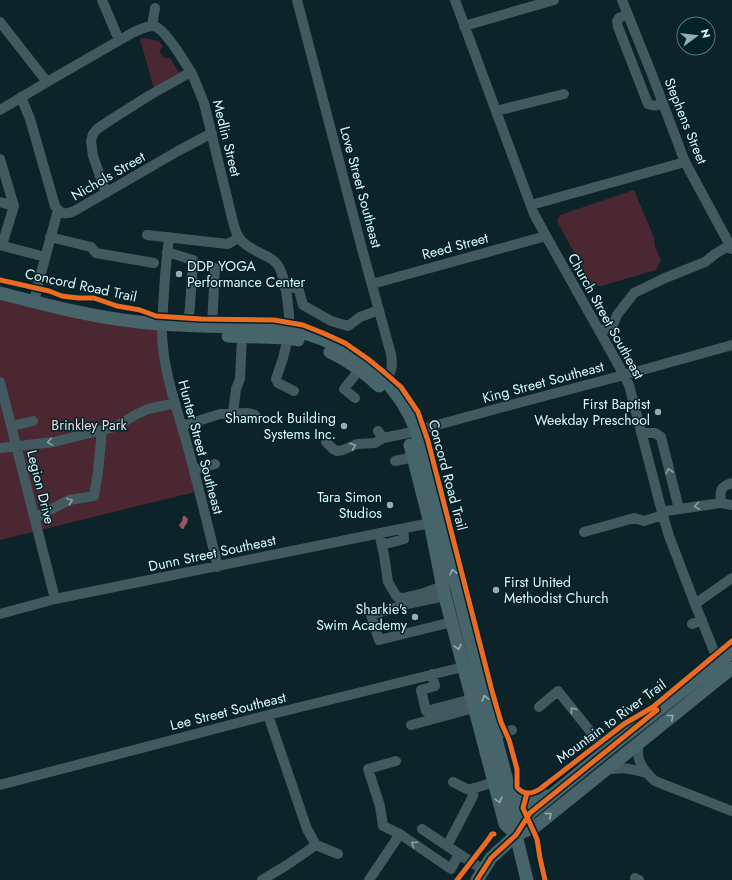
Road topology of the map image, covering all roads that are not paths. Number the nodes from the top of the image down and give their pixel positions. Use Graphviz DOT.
graph roads {
  1 [pos="102,0"];
  2 [pos="297,0"];
  3 [pos="455,0"];
  4 [pos="554,0"];
  5 [pos="622,0"];
  6 [pos="155,8"];
  7 [pos="627,14"];
  8 [pos="0,22"];
  9 [pos="152,26"];
  10 [pos="464,26"];
  11 [pos="120,40"];
  12 [pos="191,72"];
  13 [pos="47,82"];
  14 [pos="564,94"];
  15 [pos="21,97"];
  16 [pos="663,104"];
  17 [pos="0,110"];
  18 [pos="496,111"];
  19 [pos="212,134"];
  20 [pos="0,159"];
  21 [pos="685,162"];
  22 [pos="106,193"];
  23 [pos="0,202"];
  24 [pos="531,205"];
  25 [pos="14,206"];
  26 [pos="58,210"];
  27 [pos="147,235"];
  28 [pos="546,236"];
  29 [pos="50,237"];
  30 [pos="169,237"];
  31 [pos="238,238"];
  32 [pos="1,245"];
  33 [pos="731,247"];
  34 [pos="168,252"];
  35 [pos="45,257"];
  36 [pos="154,263"];
  37 [pos="215,268"];
  38 [pos="372,284"];
  39 [pos="285,288"];
  40 [pos="0,294"];
  41 [pos="0,302"];
  42 [pos="34,302"];
  43 [pos="303,305"];
  44 [pos="379,310"];
  45 [pos="288,312"];
  46 [pos="188,325"];
  47 [pos="212,326"];
  48 [pos="162,329"];
  49 [pos="600,332"];
  50 [pos="289,334"];
  51 [pos="242,336"];
  52 [pos="732,345"];
  53 [pos="360,369"];
  54 [pos="624,375"];
  55 [pos="386,381"];
  56 [pos="0,382"];
  57 [pos="294,391"];
  58 [pos="354,398"];
  59 [pos="175,403"];
  60 [pos="233,413"];
  61 [pos="257,419"];
  62 [pos="33,421"];
  63 [pos="12,426"];
  64 [pos="182,426"];
  65 [pos="102,430"];
  66 [pos="412,432"];
  67 [pos="641,433"];
  68 [pos="326,442"];
  69 [pos="17,446"];
  70 [pos="0,448"];
  71 [pos="414,457"];
  72 [pos="395,461"];
  73 [pos="214,464"];
  74 [pos="194,470"];
  75 [pos="732,483"];
  76 [pos="721,503"];
  77 [pos="732,505"];
  78 [pos="678,509"];
  79 [pos="662,514"];
  80 [pos="35,518"];
  81 [pos="430,523"];
  82 [pos="403,529"];
  83 [pos="584,532"];
  84 [pos="379,534"];
  85 [pos="382,545"];
  86 [pos="218,567"];
  87 [pos="732,578"];
  88 [pos="444,591"];
  89 [pos="55,599"];
  90 [pos="695,604"];
  91 [pos="0,614"];
  92 [pos="452,622"];
  93 [pos="732,652"];
  94 [pos="720,661"];
  95 [pos="463,667"];
  96 [pos="731,672"];
  97 [pos="432,674"];
  98 [pos="473,703"];
  99 [pos="539,708"];
  100 [pos="268,715"];
  101 [pos="411,725"];
  102 [pos="512,730"];
  103 [pos="495,736"];
  104 [pos="640,741"];
  105 [pos="606,751"];
  106 [pos="396,761"];
  107 [pos="604,770"];
  108 [pos="646,773"];
  109 [pos="453,782"];
  110 [pos="494,782"];
  111 [pos="0,785"];
  112 [pos="474,788"];
  113 [pos="510,791"];
  114 [pos="554,793"];
  115 [pos="732,811"];
  116 [pos="422,830"];
  117 [pos="400,834"];
  118 [pos="516,835"];
  119 [pos="316,845"];
  120 [pos="447,846"];
  121 [pos="338,854"];
  122 [pos="459,854"];
  123 [pos="480,875"];
  124 [pos="371,877"];
  125 [pos="262,880"];
  126 [pos="527,880"];
  1 -- 11 [label="street"];
  2 -- 38 [label="street, Love Street Southeast"];
  3 -- 10 [label="street, Church Street Southeast"];
  4 -- 10 [label="street"];
  5 -- 7 [label="street, Stephens Street"];
  6 -- 9 [label="street"];
  7 -- 16 [label="street, Stephens Street"];
  7 -- 16 [label="street"];
  8 -- 13 [label="street"];
  9 -- 11 [label="street"];
  9 -- 12 [label="street, Medlin Street"];
  10 -- 18 [label="street, Church Street Southeast"];
  11 -- 13 [label="street"];
  12 -- 19 [label="street, Medlin Street"];
  12 -- 22 [label="street"];
  13 -- 15 [label="street"];
  14 -- 18 [label="street"];
  15 -- 17 [label="street"];
  15 -- 26 [label="street, Nichols Street"];
  16 -- 21 [label="street, Stephens Street"];
  18 -- 24 [label="street, Church Street Southeast"];
  19 -- 22 [label="street, Nichols Street"];
  19 -- 31 [label="street, Medlin Street"];
  20 -- 25 [label="street"];
  21 -- 24 [label="street"];
  21 -- 33 [label="street, Stephens Street"];
  22 -- 26 [label="street, Nichols Street"];
  23 -- 25 [label="street"];
  24 -- 28 [label="street, Church Street Southeast"];
  25 -- 32 [label="street"];
  26 -- 29 [label="street"];
  27 -- 30 [label="street"];
  28 -- 38 [label="street, Reed Street"];
  28 -- 49 [label="street, Church Street Southeast"];
  29 -- 35 [label="street"];
  29 -- 36 [label="street"];
  30 -- 31 [label="street"];
  30 -- 34 [label="street, Hunter Street Southeast"];
  31 -- 39 [label="street"];
  32 -- 35 [label="street"];
  33 -- 49 [label="street"];
  34 -- 46 [label="street"];
  34 -- 48 [label="street, Hunter Street Southeast"];
  35 -- 42 [label="street"];
  37 -- 47 [label="street"];
  38 -- 44 [label="street, Love Street Southeast"];
  39 -- 43 [label="street"];
  39 -- 45 [label="street"];
  40 -- 42 [label="main road"];
  41 -- 48 [label="main road"];
  42 -- 48 [label="main road"];
  43 -- 44 [label="street"];
  43 -- 45 [label="street"];
  44 -- 55 [label="street, Love Street Southeast"];
  45 -- 50 [label="street"];
  46 -- 47 [label="main road"];
  46 -- 48 [label="main road"];
  47 -- 50 [label="main road"];
  48 -- 51 [label="main road"];
  48 -- 59 [label="street, Hunter Street Southeast"];
  49 -- 54 [label="street, Church Street Southeast"];
  50 -- 51 [label="main road"];
  50 -- 53 [label="main road"];
  50 -- 55 [label="main road"];
  50 -- 57 [label="street"];
  51 -- 60 [label="street"];
  52 -- 54 [label="street, King Street Southeast"];
  53 -- 58 [label="street"];
  53 -- 66 [label="main road"];
  54 -- 66 [label="street, King Street Southeast"];
  54 -- 67 [label="street, Church Street Southeast"];
  55 -- 66 [label="main road"];
  56 -- 63 [label="street, Legion Drive"];
  59 -- 64 [label="street, Hunter Street Southeast"];
  59 -- 65 [label="street"];
  60 -- 61 [label="street"];
  60 -- 64 [label="street"];
  62 -- 63 [label="street"];
  63 -- 69 [label="street, Legion Drive"];
  64 -- 74 [label="street, Hunter Street Southeast"];
  65 -- 69 [label="street, one-way"];
  80 -- 65 [label="street, one-way"];
  68 -- 66 [label="street, King Street Southeast, one-way"];
  66 -- 71 [label="main road"];
  103 -- 66 [label="main road, one-way"];
  78 -- 67 [label="street, one-way"];
  67 -- 79 [label="street, Church Street Southeast"];
  69 -- 70 [label="street"];
  69 -- 80 [label="street, Legion Drive"];
  71 -- 72 [label="street"];
  71 -- 81 [label="main road"];
  73 -- 74 [label="street"];
  74 -- 86 [label="street, Hunter Street Southeast"];
  75 -- 76 [label="street"];
  76 -- 77 [label="street"];
  76 -- 78 [label="street, one-way"];
  78 -- 79 [label="street"];
  79 -- 83 [label="street"];
  79 -- 90 [label="street, Church Street Southeast"];
  80 -- 89 [label="street, Legion Drive"];
  81 -- 82 [label="street, Dunn Street Southeast"];
  81 -- 88 [label="main road"];
  82 -- 84 [label="street, Dunn Street Southeast"];
  82 -- 85 [label="street"];
  84 -- 85 [label="street"];
  84 -- 86 [label="street, Dunn Street Southeast"];
  85 -- 88 [label="street"];
  86 -- 89 [label="street, Dunn Street Southeast"];
  87 -- 90 [label="street"];
  88 -- 92 [label="main road"];
  88 -- 92 [label="street"];
  89 -- 91 [label="street, Dunn Street Southeast"];
  90 -- 94 [label="street, Church Street Southeast"];
  92 -- 95 [label="main road, one-way"];
  93 -- 94 [label="main road"];
  94 -- 96 [label="street, Church Street Southeast"];
  94 -- 105 [label="main road"];
  95 -- 97 [label="street, Lee Street Southeast"];
  95 -- 98 [label="main road"];
  104 -- 96 [label="main road, one-way"];
  97 -- 98 [label="street"];
  97 -- 100 [label="street, Lee Street Southeast"];
  98 -- 101 [label="street"];
  98 -- 110 [label="main road"];
  105 -- 99 [label="street, one-way"];
  100 -- 111 [label="street, Lee Street Southeast"];
  100 -- 119 [label="street"];
  102 -- 103 [label="street"];
  103 -- 113 [label="main road"];
  104 -- 107 [label="main road"];
  104 -- 108 [label="street"];
  105 -- 114 [label="main road"];
  106 -- 117 [label="street"];
  107 -- 108 [label="street"];
  118 -- 107 [label="main road, one-way"];
  108 -- 115 [label="street"];
  109 -- 112 [label="street"];
  110 -- 112 [label="street"];
  110 -- 118 [label="main road, one-way"];
  112 -- 120 [label="street"];
  113 -- 114 [label="main road"];
  113 -- 118 [label="main road"];
  114 -- 118 [label="main road"];
  116 -- 120 [label="street"];
  122 -- 117 [label="street, one-way"];
  117 -- 124 [label="street"];
  118 -- 123 [label="main road"];
  118 -- 126 [label="main road"];
  119 -- 121 [label="street"];
  119 -- 125 [label="street"];
  120 -- 122 [label="street"];
  122 -- 123 [label="street"];
}
